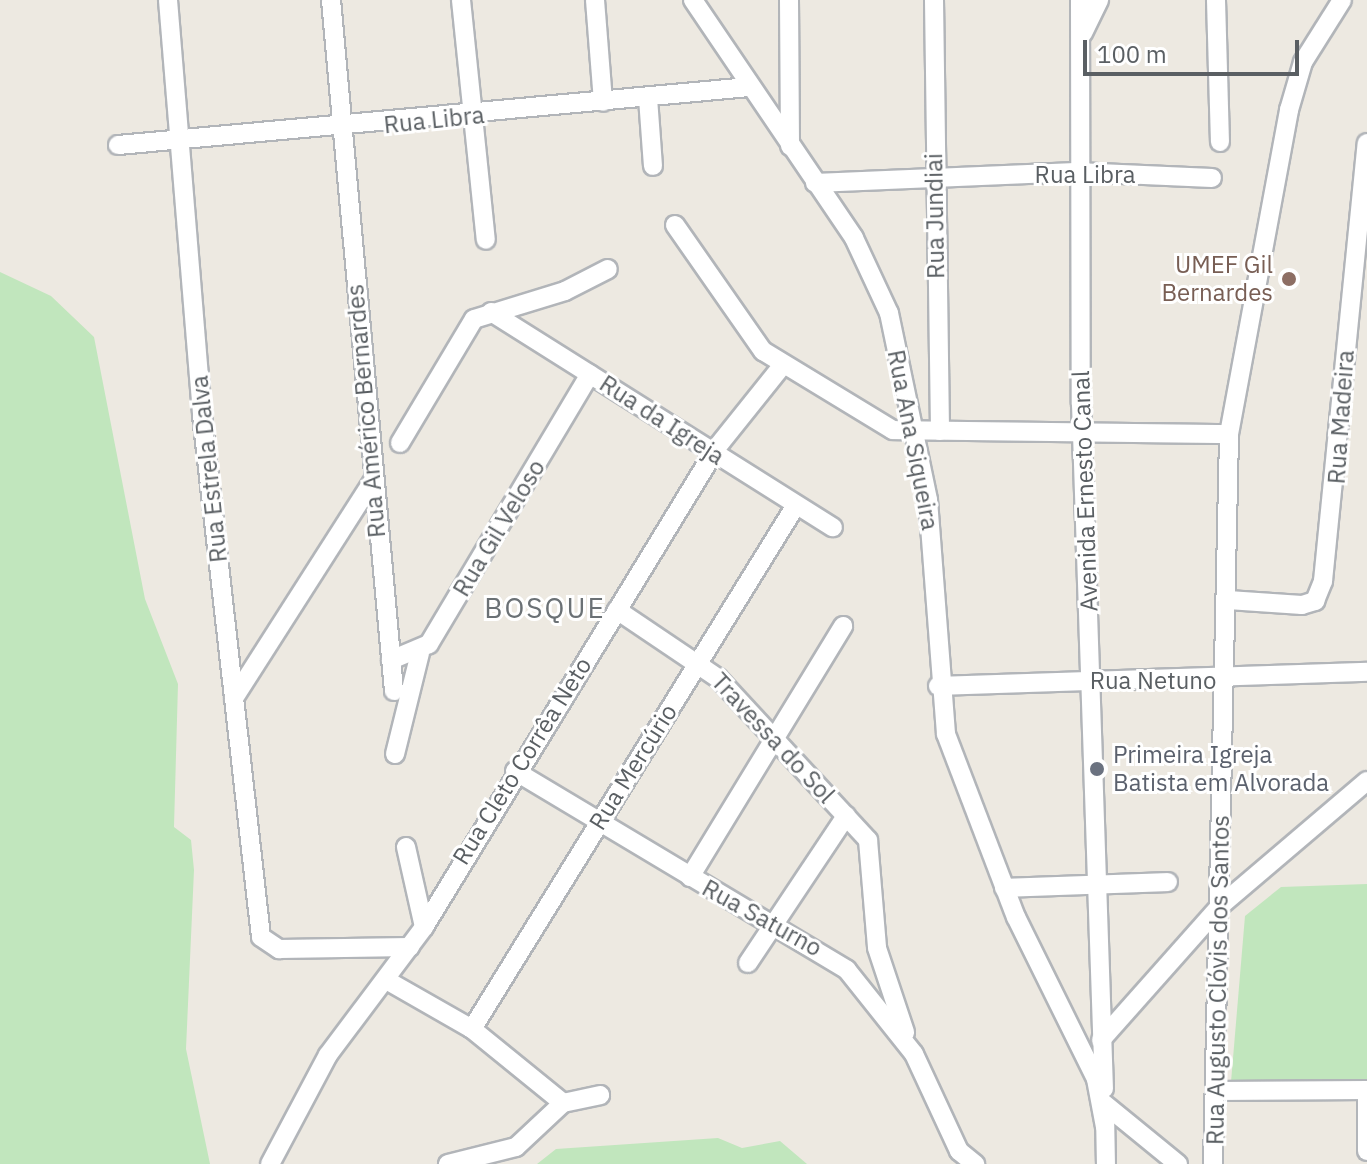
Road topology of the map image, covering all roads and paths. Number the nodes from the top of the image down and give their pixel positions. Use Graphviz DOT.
graph roads {
  1 [pos="168,0"];
  2 [pos="331,0"];
  3 [pos="461,0"];
  4 [pos="595,0"];
  5 [pos="693,0"];
  6 [pos="789,0"];
  7 [pos="934,0"];
  8 [pos="1080,0"];
  9 [pos="1099,0"];
  10 [pos="1216,0"];
  11 [pos="1342,0"];
  12 [pos="1081,36"];
  13 [pos="749,87"];
  14 [pos="648,98"];
  15 [pos="603,102"];
  16 [pos="473,116"];
  17 [pos="340,130"];
  18 [pos="1220,142"];
  19 [pos="1367,143"];
  20 [pos="185,144"];
  21 [pos="118,145"];
  22 [pos="790,146"];
  23 [pos="653,166"];
  24 [pos="1076,172"];
  25 [pos="934,177"];
  26 [pos="1212,178"];
  27 [pos="815,183"];
  28 [pos="675,225"];
  29 [pos="486,240"];
  30 [pos="608,269"];
  31 [pos="1358,274"];
  32 [pos="491,312"];
  33 [pos="782,366"];
  34 [pos="590,374"];
  35 [pos="1082,427"];
  36 [pos="940,431"];
  37 [pos="910,432"];
  38 [pos="1229,434"];
  39 [pos="400,443"];
  40 [pos="713,453"];
  41 [pos="372,482"];
  42 [pos="796,505"];
  43 [pos="833,527"];
  44 [pos="1228,600"];
  45 [pos="617,610"];
  46 [pos="843,626"];
  47 [pos="420,653"];
  48 [pos="391,660"];
  49 [pos="699,663"];
  50 [pos="1367,672"];
  51 [pos="1094,681"];
  52 [pos="1226,681"];
  53 [pos="938,686"];
  54 [pos="394,691"];
  55 [pos="234,698"];
  56 [pos="775,738"];
  57 [pos="395,754"];
  58 [pos="515,771"];
  59 [pos="1367,781"];
  60 [pos="846,816"];
  61 [pos="598,822"];
  62 [pos="406,847"];
  63 [pos="690,877"];
  64 [pos="1168,882"];
  65 [pos="1099,885"];
  66 [pos="1004,888"];
  67 [pos="1220,906"];
  68 [pos="424,927"];
  69 [pos="775,930"];
  70 [pos="410,947"];
  71 [pos="748,963"];
  72 [pos="388,981"];
  73 [pos="1102,983"];
  74 [pos="1081,1026"];
  75 [pos="472,1029"];
  76 [pos="1103,1033"];
  77 [pos="914,1054"];
  78 [pos="1367,1090"];
  79 [pos="1216,1091"];
  80 [pos="600,1095"];
  81 [pos="563,1103"];
  82 [pos="1103,1103"];
  83 [pos="1367,1151"];
  84 [pos="270,1162"];
  85 [pos="448,1164"];
  86 [pos="973,1164"];
  87 [pos="1106,1164"];
  88 [pos="1178,1164"];
  89 [pos="1213,1164"];
  1 -- 20 [label="street, Rua Estrela Dalva"];
  2 -- 17 [label="street, Rua Américo Bernardes"];
  3 -- 16 [label="street"];
  4 -- 15 [label="street"];
  5 -- 13 [label="street, Rua Ana Siqueira"];
  6 -- 22 [label="street"];
  7 -- 25 [label="street, Rua Jundiai"];
  8 -- 12 [label="street, Avenida Ernesto Canal"];
  9 -- 12 [label="street"];
  10 -- 18 [label="street"];
  11 -- 38 [label="street, Rua Augusto Clóvis dos Santos"];
  12 -- 24 [label="street, Avenida Ernesto Canal"];
  13 -- 14 [label="street, Rua Libra"];
  13 -- 22 [label="street, Rua Ana Siqueira"];
  14 -- 15 [label="street, Rua Libra"];
  14 -- 23 [label="street"];
  15 -- 16 [label="street, Rua Libra"];
  16 -- 17 [label="street, Rua Libra"];
  16 -- 29 [label="street"];
  17 -- 20 [label="street, Rua Libra"];
  17 -- 41 [label="street, Rua Américo Bernardes"];
  19 -- 31 [label="street, Rua Madeira"];
  20 -- 21 [label="street, Rua Libra"];
  20 -- 55 [label="street, Rua Estrela Dalva"];
  22 -- 27 [label="street, Rua Ana Siqueira"];
  24 -- 25 [label="street, Rua Libra"];
  24 -- 26 [label="street, Rua Libra"];
  24 -- 35 [label="street, Avenida Ernesto Canal"];
  25 -- 27 [label="street, Rua Libra"];
  25 -- 36 [label="street, Rua Jundiai"];
  27 -- 37 [label="street, Rua Ana Siqueira"];
  28 -- 33 [label="street"];
  30 -- 32 [label="street"];
  31 -- 44 [label="street, Rua Madeira"];
  32 -- 34 [label="street, Rua da Igreja"];
  32 -- 39 [label="street"];
  33 -- 37 [label="street"];
  33 -- 40 [label="street, Rua Cleto Corrêa Neto"];
  34 -- 40 [label="street, Rua da Igreja"];
  34 -- 47 [label="street, Rua Gil Veloso"];
  35 -- 36 [label="street"];
  35 -- 38 [label="street"];
  35 -- 51 [label="street, Avenida Ernesto Canal"];
  36 -- 37 [label="street"];
  37 -- 53 [label="street, Rua Ana Siqueira"];
  38 -- 44 [label="street, Rua Augusto Clóvis dos Santos"];
  40 -- 42 [label="street, Rua da Igreja"];
  40 -- 45 [label="street, Rua Cleto Corrêa Neto"];
  41 -- 48 [label="street, Rua Américo Bernardes"];
  41 -- 55 [label="street"];
  42 -- 43 [label="street, Rua da Igreja"];
  42 -- 49 [label="street, Rua Mercúrio"];
  44 -- 52 [label="street, Rua Augusto Clóvis dos Santos"];
  45 -- 49 [label="street, Travessa do Sol"];
  45 -- 58 [label="street, Rua Cleto Corrêa Neto"];
  46 -- 56 [label="street"];
  47 -- 48 [label="street"];
  47 -- 57 [label="street"];
  48 -- 54 [label="street, Rua Américo Bernardes"];
  49 -- 56 [label="street, Travessa do Sol"];
  49 -- 61 [label="street, Rua Mercúrio"];
  50 -- 52 [label="street, Rua Netuno"];
  51 -- 52 [label="street, Rua Netuno"];
  51 -- 53 [label="street, Rua Netuno"];
  51 -- 65 [label="street, Avenida Ernesto Canal"];
  52 -- 67 [label="street, Rua Augusto Clóvis dos Santos"];
  53 -- 66 [label="street, Rua Ana Siqueira"];
  55 -- 70 [label="street, Rua Estrela Dalva"];
  56 -- 60 [label="street, Travessa do Sol"];
  56 -- 63 [label="street"];
  58 -- 61 [label="street, Rua Saturno"];
  58 -- 68 [label="street, Rua Cleto Corrêa Neto"];
  59 -- 67 [label="street"];
  60 -- 69 [label="street, Travessa do Sol"];
  60 -- 77 [label="street, Travessa do Sol"];
  61 -- 63 [label="street, Rua Saturno"];
  61 -- 75 [label="street, Rua Mercúrio"];
  62 -- 68 [label="street"];
  63 -- 69 [label="street, Rua Saturno"];
  64 -- 65 [label="street"];
  65 -- 66 [label="street"];
  65 -- 73 [label="street, Avenida Ernesto Canal"];
  66 -- 74 [label="street, Rua Ana Siqueira"];
  67 -- 76 [label="street"];
  67 -- 79 [label="street, Rua Augusto Clóvis dos Santos"];
  68 -- 70 [label="street, Rua Cleto Corrêa Neto"];
  69 -- 71 [label="street, Travessa do Sol"];
  69 -- 77 [label="street, Rua Saturno"];
  70 -- 72 [label="street, Rua Cleto Corrêa Neto"];
  72 -- 75 [label="street"];
  72 -- 84 [label="street, Rua Cleto Corrêa Neto"];
  73 -- 74 [label="street, Avenida Ernesto Canal"];
  73 -- 76 [label="street, Avenida Ernesto Canal"];
  74 -- 76 [label="street"];
  74 -- 76 [label="street"];
  74 -- 82 [label="street, Avenida Ernesto Canal"];
  75 -- 81 [label="street"];
  76 -- 82 [label="street, Avenida Ernesto Canal"];
  77 -- 86 [label="street, Rua Saturno"];
  78 -- 79 [label="street"];
  78 -- 83 [label="street"];
  79 -- 89 [label="street, Rua Augusto Clóvis dos Santos"];
  80 -- 81 [label="street"];
  81 -- 85 [label="street"];
  82 -- 87 [label="street, Avenida Ernesto Canal"];
  82 -- 88 [label="street"];
}
